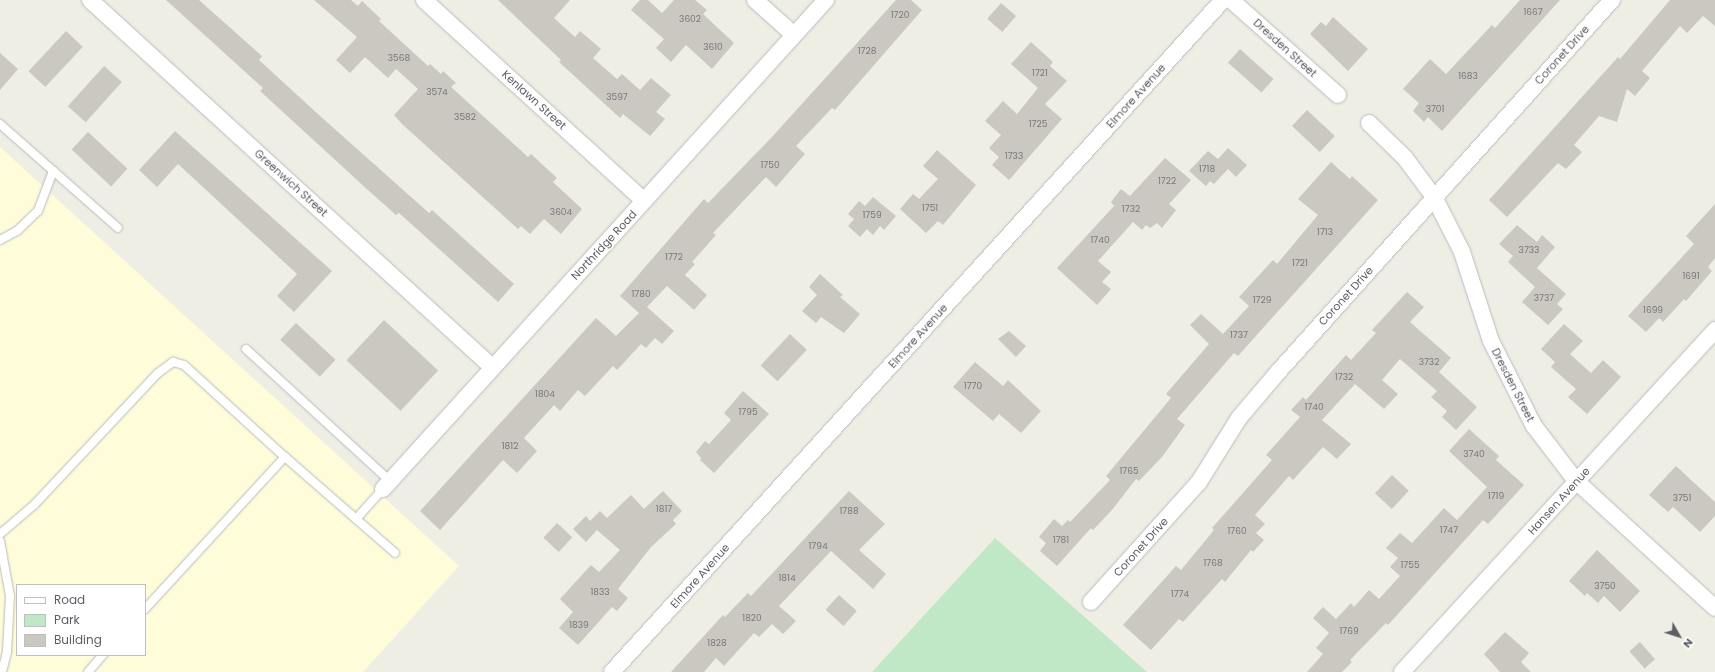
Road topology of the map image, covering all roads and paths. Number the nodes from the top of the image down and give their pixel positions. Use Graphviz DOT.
graph roads {
  1 [pos="90,0"];
  2 [pos="424,0"];
  3 [pos="755,0"];
  4 [pos="826,0"];
  5 [pos="1223,0"];
  6 [pos="1231,0"];
  7 [pos="1612,0"];
  8 [pos="794,36"];
  9 [pos="1338,95"];
  10 [pos="1369,123"];
  11 [pos="0,124"];
  12 [pos="53,171"];
  13 [pos="1434,197"];
  14 [pos="644,201"];
  15 [pos="118,228"];
  16 [pos="0,240"];
  17 [pos="1715,330"];
  18 [pos="246,349"];
  19 [pos="492,367"];
  20 [pos="286,458"];
  21 [pos="1576,481"];
  22 [pos="386,485"];
  23 [pos="356,518"];
  24 [pos="0,534"];
  25 [pos="0,541"];
  26 [pos="395,553"];
  27 [pos="1091,602"];
  28 [pos="146,608"];
  29 [pos="1715,608"];
  30 [pos="102,656"];
  31 [pos="2,672"];
  32 [pos="88,672"];
  33 [pos="612,672"];
  34 [pos="1402,672"];
  1 -- 19 [label="street, Greenwich Street"];
  2 -- 14 [label="street, Kenlawn Street"];
  3 -- 8 [label="street"];
  4 -- 8 [label="street, Northridge Road"];
  5 -- 33 [label="street, Elmore Avenue"];
  6 -- 9 [label="street, Dresden Street"];
  7 -- 13 [label="street, Coronet Drive"];
  8 -- 14 [label="street, Northridge Road"];
  10 -- 13 [label="street, Dresden Street"];
  11 -- 12 [label="lane"];
  12 -- 15 [label="lane"];
  12 -- 16 [label="lane"];
  13 -- 21 [label="street, Dresden Street"];
  13 -- 27 [label="street, Coronet Drive"];
  14 -- 19 [label="street, Northridge Road"];
  17 -- 21 [label="street, Hansen Avenue"];
  18 -- 22 [label="lane"];
  19 -- 22 [label="street, Northridge Road"];
  20 -- 23 [label="lane"];
  20 -- 24 [label="lane"];
  20 -- 28 [label="lane"];
  21 -- 29 [label="street, Dresden Street"];
  21 -- 34 [label="street, Hansen Avenue"];
  22 -- 23 [label="lane"];
  23 -- 26 [label="lane"];
  25 -- 31 [label="lane"];
  30 -- 32 [label="lane"];
}
